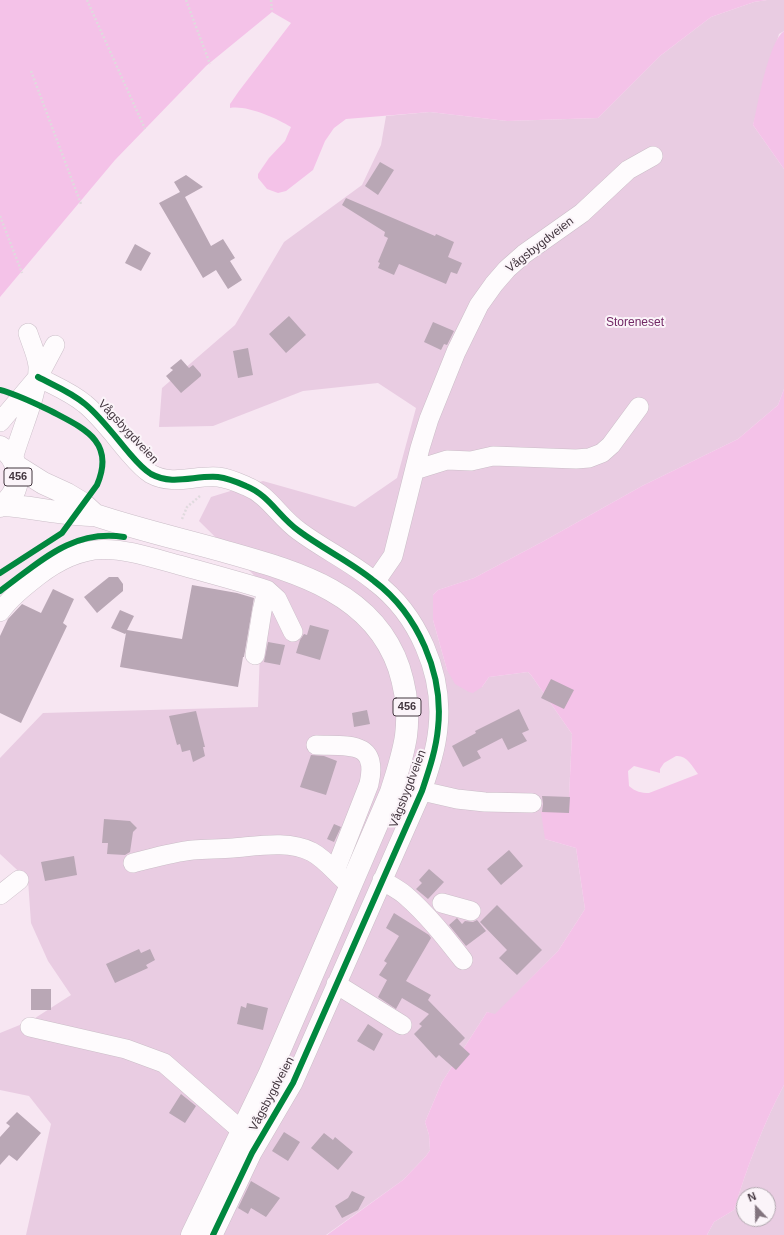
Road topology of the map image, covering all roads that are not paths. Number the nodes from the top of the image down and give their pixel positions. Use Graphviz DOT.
graph roads {
  1 [pos="653,156"];
  2 [pos="28,333"];
  3 [pos="55,345"];
  4 [pos="38,377"];
  5 [pos="639,407"];
  6 [pos="0,422"];
  7 [pos="10,457"];
  8 [pos="415,470"];
  9 [pos="1,505"];
  10 [pos="95,515"];
  11 [pos="375,582"];
  12 [pos="267,590"];
  13 [pos="0,612"];
  14 [pos="293,632"];
  15 [pos="255,655"];
  16 [pos="316,745"];
  17 [pos="422,790"];
  18 [pos="532,803"];
  19 [pos="133,863"];
  20 [pos="335,871"];
  21 [pos="19,880"];
  22 [pos="382,880"];
  23 [pos="351,886"];
  24 [pos="0,895"];
  25 [pos="442,903"];
  26 [pos="471,911"];
  27 [pos="463,960"];
  28 [pos="336,984"];
  29 [pos="402,1025"];
  30 [pos="30,1026"];
  31 [pos="242,1131"];
  32 [pos="192,1235"];
  33 [pos="214,1235"];
  1 -- 8 [label="street, Vågsbygdveien"];
  2 -- 4 [label="street"];
  3 -- 4 [label="street"];
  4 -- 6 [label="street"];
  4 -- 7 [label="street"];
  4 -- 11 [label="street, Vågsbygdveien"];
  5 -- 8 [label="street"];
  7 -- 9 [label="main road, 456"];
  7 -- 10 [label="main road, Vågsbygdveien / 456"];
  8 -- 11 [label="street, Vågsbygdveien"];
  9 -- 10 [label="main road, Vågsbygdveien / 456"];
  10 -- 23 [label="main road, Vågsbygdveien / 456"];
  11 -- 17 [label="street, Vågsbygdveien"];
  12 -- 13 [label="street"];
  12 -- 14 [label="street"];
  12 -- 15 [label="street"];
  16 -- 20 [label="street"];
  17 -- 18 [label="street"];
  17 -- 22 [label="street, Vågsbygdveien"];
  19 -- 20 [label="street"];
  20 -- 23 [label="street"];
  21 -- 24 [label="street"];
  22 -- 27 [label="street"];
  22 -- 28 [label="street, Vågsbygdveien"];
  23 -- 31 [label="main road, Vågsbygdveien / 456"];
  25 -- 26 [label="street"];
  28 -- 29 [label="street"];
  28 -- 33 [label="street, Vågsbygdveien"];
  30 -- 31 [label="street"];
  31 -- 32 [label="main road, Vågsbygdveien / 456"];
}
